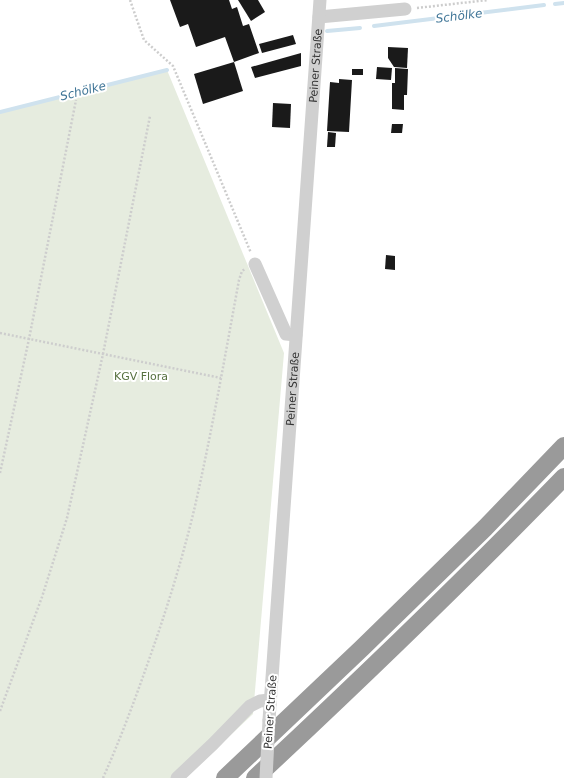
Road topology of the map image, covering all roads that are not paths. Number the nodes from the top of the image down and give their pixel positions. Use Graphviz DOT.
graph roads {
  1 [pos="320,0"];
  2 [pos="405,9"];
  3 [pos="319,17"];
  4 [pos="255,264"];
  5 [pos="296,335"];
  6 [pos="564,446"];
  7 [pos="564,477"];
  8 [pos="270,700"];
  9 [pos="177,778"];
  10 [pos="225,778"];
  11 [pos="255,778"];
  12 [pos="266,778"];
  1 -- 3 [label="street, Peiner Straße"];
  2 -- 3 [label="street"];
  3 -- 5 [label="street, Peiner Straße"];
  4 -- 5 [label="street"];
  5 -- 8 [label="street, Peiner Straße"];
  6 -- 10 [label="highway"];
  7 -- 11 [label="highway"];
  8 -- 9 [label="street"];
  8 -- 12 [label="street, Peiner Straße, bridge"];
}
